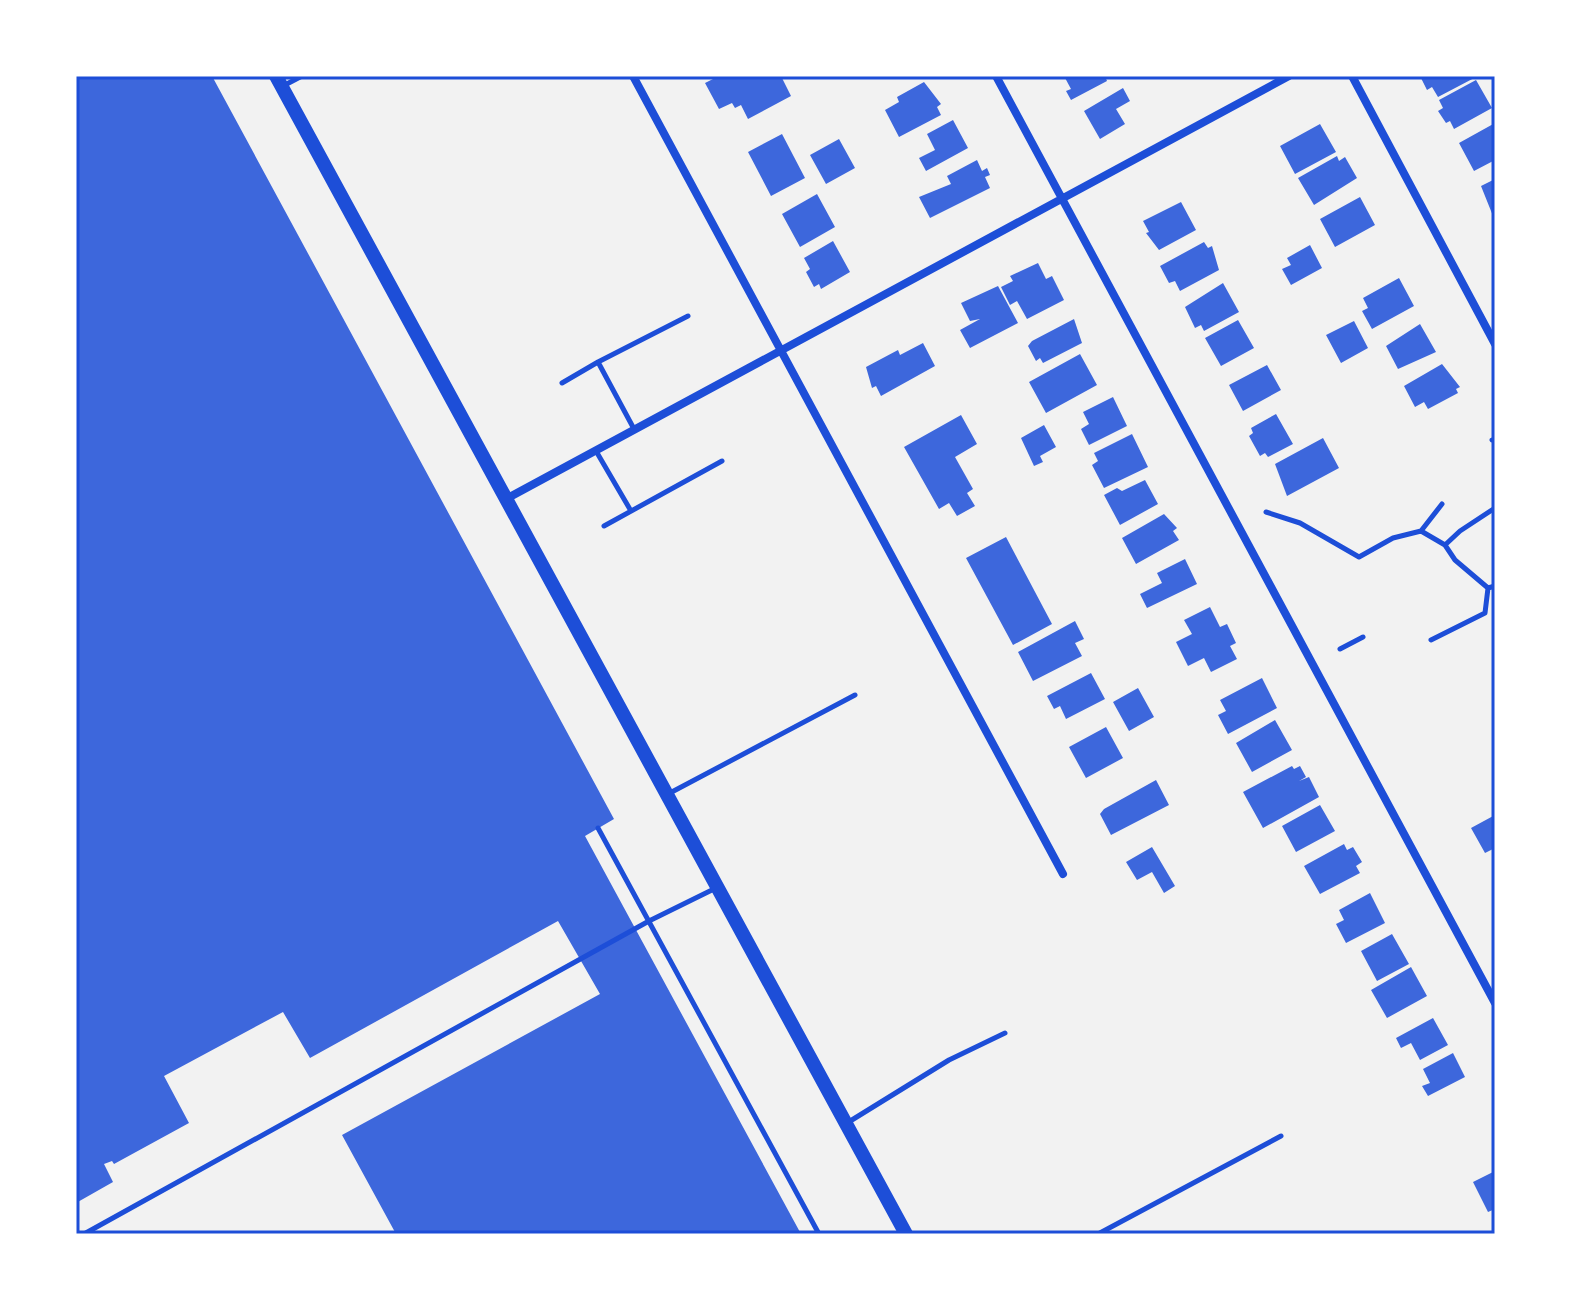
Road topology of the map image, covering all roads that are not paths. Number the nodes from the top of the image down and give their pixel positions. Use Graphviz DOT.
graph roads {
  1 [pos="302,76"];
  2 [pos="633,76"];
  3 [pos="996,76"];
  4 [pos="1289,76"];
  5 [pos="1352,76"];
  6 [pos="279,82"];
  7 [pos="1062,199"];
  8 [pos="688,316"];
  9 [pos="1495,344"];
  10 [pos="781,351"];
  11 [pos="598,362"];
  12 [pos="562,383"];
  13 [pos="634,430"];
  14 [pos="596,451"];
  15 [pos="722,461"];
  16 [pos="506,499"];
  17 [pos="631,511"];
  18 [pos="604,526"];
  19 [pos="855,695"];
  20 [pos="667,794"];
  21 [pos="598,828"];
  22 [pos="1063,874"];
  23 [pos="717,887"];
  24 [pos="649,921"];
  25 [pos="1495,1003"];
  26 [pos="1005,1033"];
  27 [pos="846,1124"];
  28 [pos="1281,1136"];
  29 [pos="84,1234"];
  30 [pos="819,1234"];
  31 [pos="906,1234"];
  32 [pos="1098,1234"];
  1 -- 6 [label="lane"];
  2 -- 10 [label="street"];
  3 -- 7 [label="street"];
  4 -- 7 [label="street"];
  5 -- 9 [label="street"];
  6 -- 16 [label="street"];
  7 -- 10 [label="street"];
  7 -- 25 [label="street"];
  8 -- 11 [label="lane"];
  10 -- 13 [label="street"];
  10 -- 22 [label="street"];
  11 -- 12 [label="lane"];
  11 -- 13 [label="lane"];
  13 -- 14 [label="street"];
  14 -- 16 [label="street"];
  14 -- 17 [label="lane"];
  15 -- 17 [label="lane"];
  16 -- 20 [label="street"];
  17 -- 18 [label="lane"];
  19 -- 20 [label="lane"];
  20 -- 23 [label="street"];
  21 -- 24 [label="lane"];
  23 -- 24 [label="lane"];
  23 -- 27 [label="street"];
  24 -- 29 [label="lane"];
  24 -- 30 [label="lane"];
  26 -- 27 [label="lane"];
  27 -- 31 [label="street"];
  28 -- 32 [label="lane"];
}
